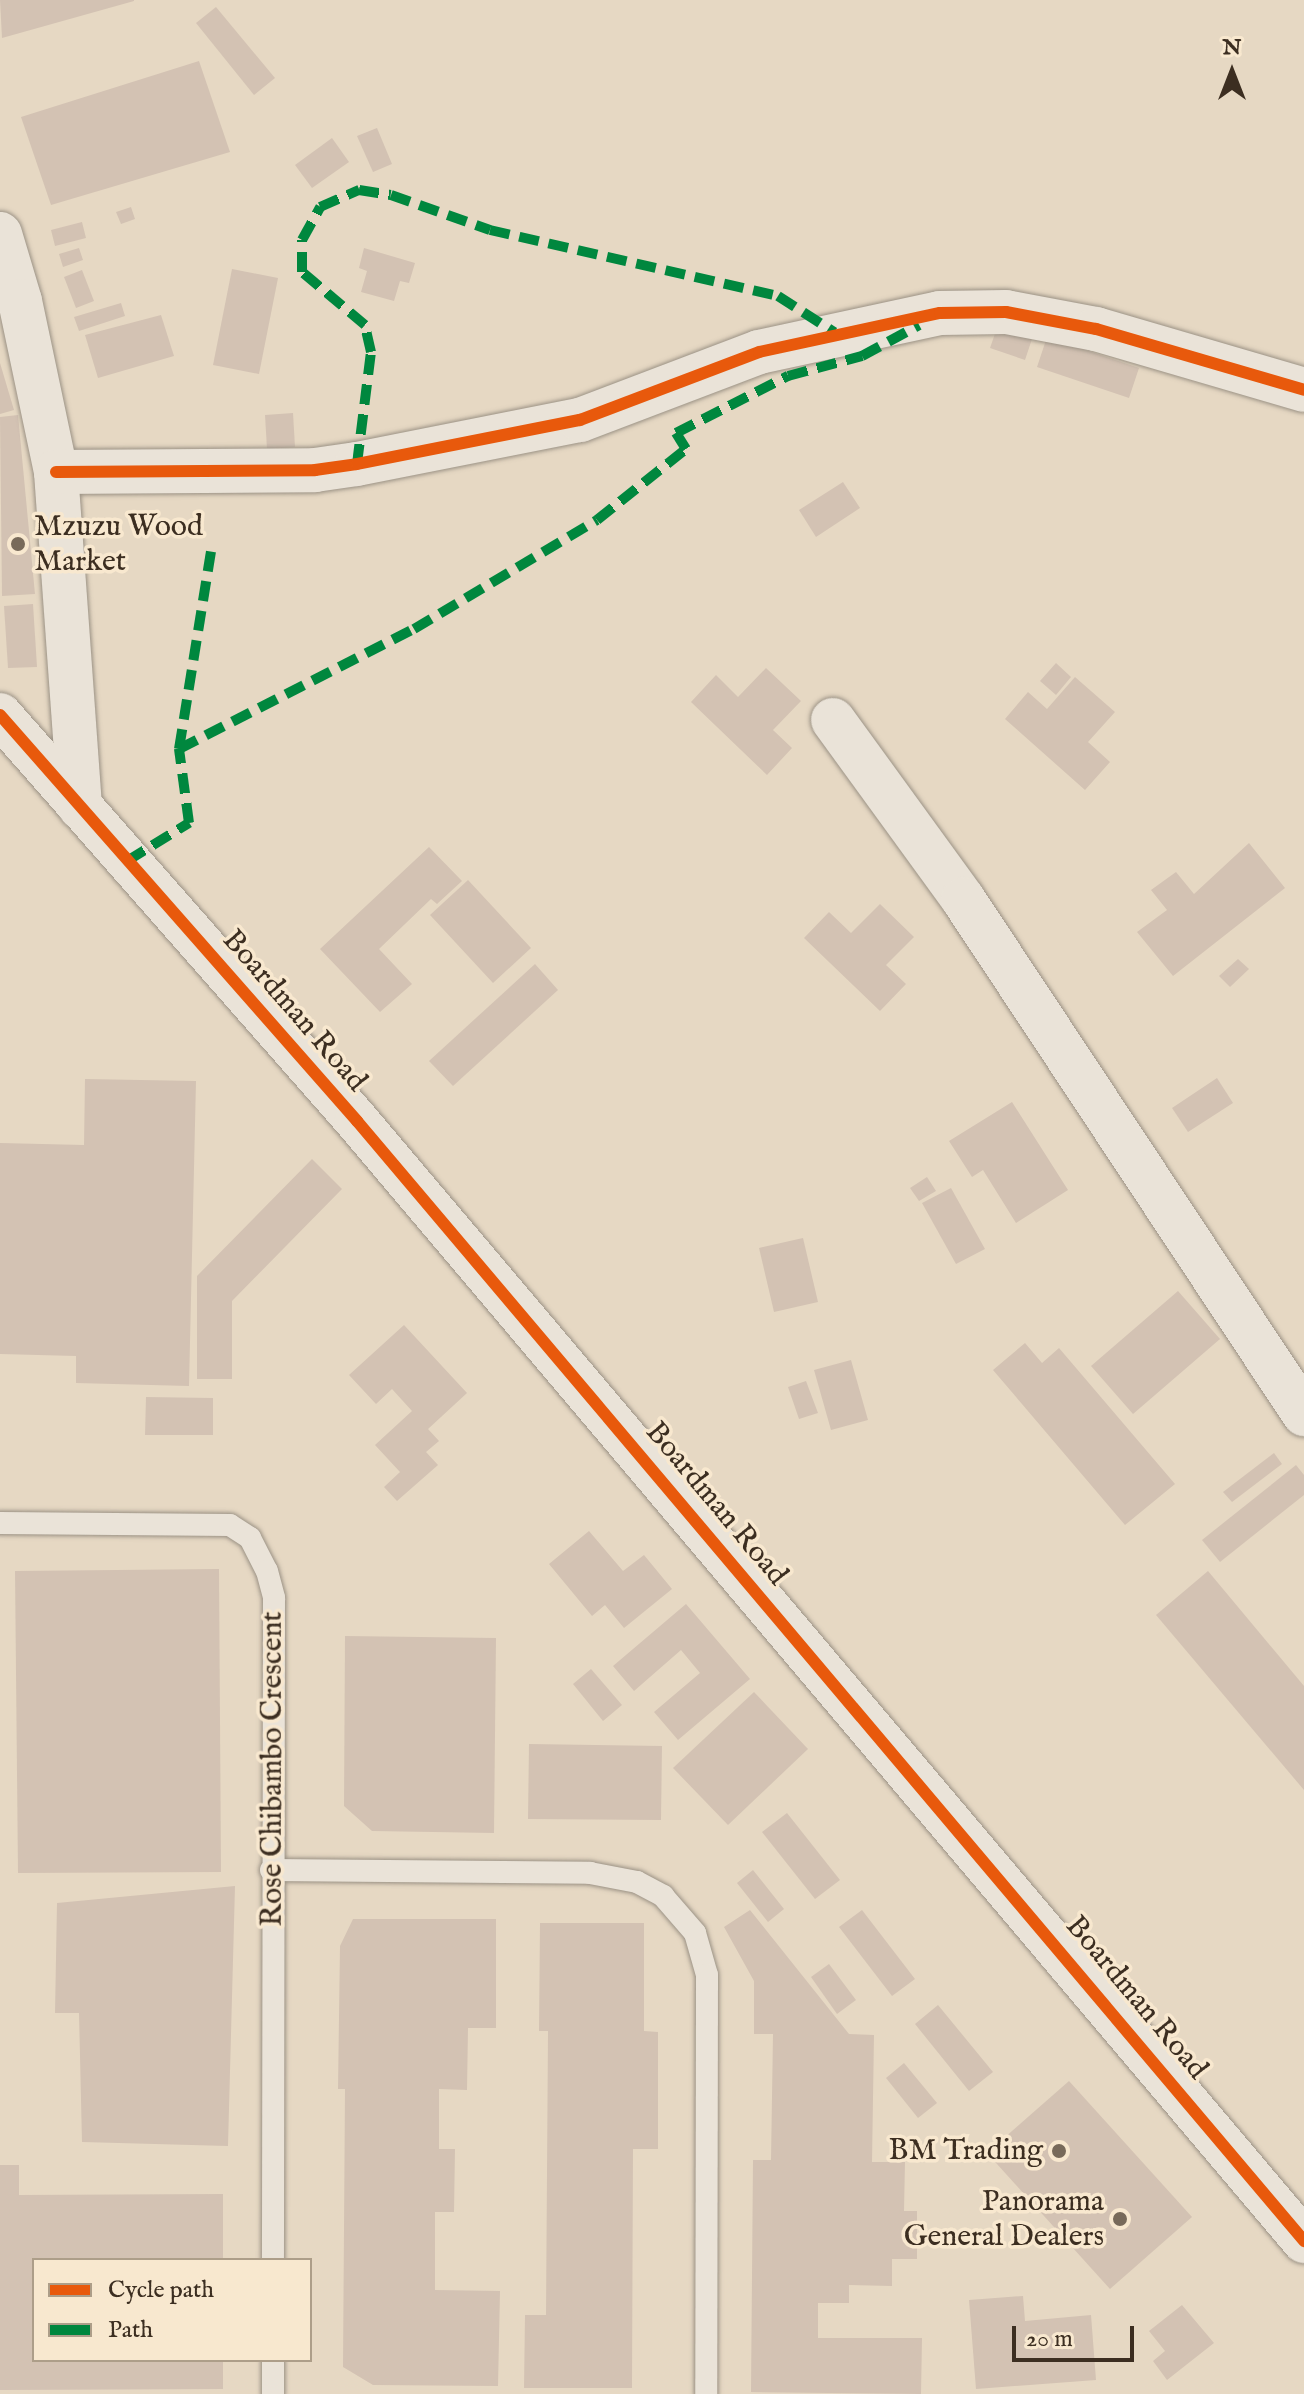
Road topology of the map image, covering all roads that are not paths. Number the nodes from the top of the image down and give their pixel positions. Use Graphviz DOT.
graph roads {
  1 [pos="0,234"];
  2 [pos="1304,390"];
  3 [pos="56,472"];
  4 [pos="0,715"];
  5 [pos="833,720"];
  6 [pos="80,807"];
  7 [pos="1304,1414"];
  8 [pos="0,1523"];
  9 [pos="271,1870"];
  10 [pos="1304,2241"];
  11 [pos="273,2258"];
  12 [pos="273,2362"];
  13 [pos="273,2394"];
  14 [pos="706,2394"];
  1 -- 3 [label="street"];
  2 -- 3 [label="street"];
  3 -- 6 [label="street"];
  4 -- 6 [label="street, Boardman Road"];
  5 -- 7 [label="street"];
  6 -- 10 [label="street, Boardman Road"];
  8 -- 9 [label="lane, Rose Chibambo Crescent"];
  9 -- 11 [label="lane, Rose Chibambo Crescent"];
  9 -- 14 [label="lane"];
  12 -- 13 [label="lane"];
}
